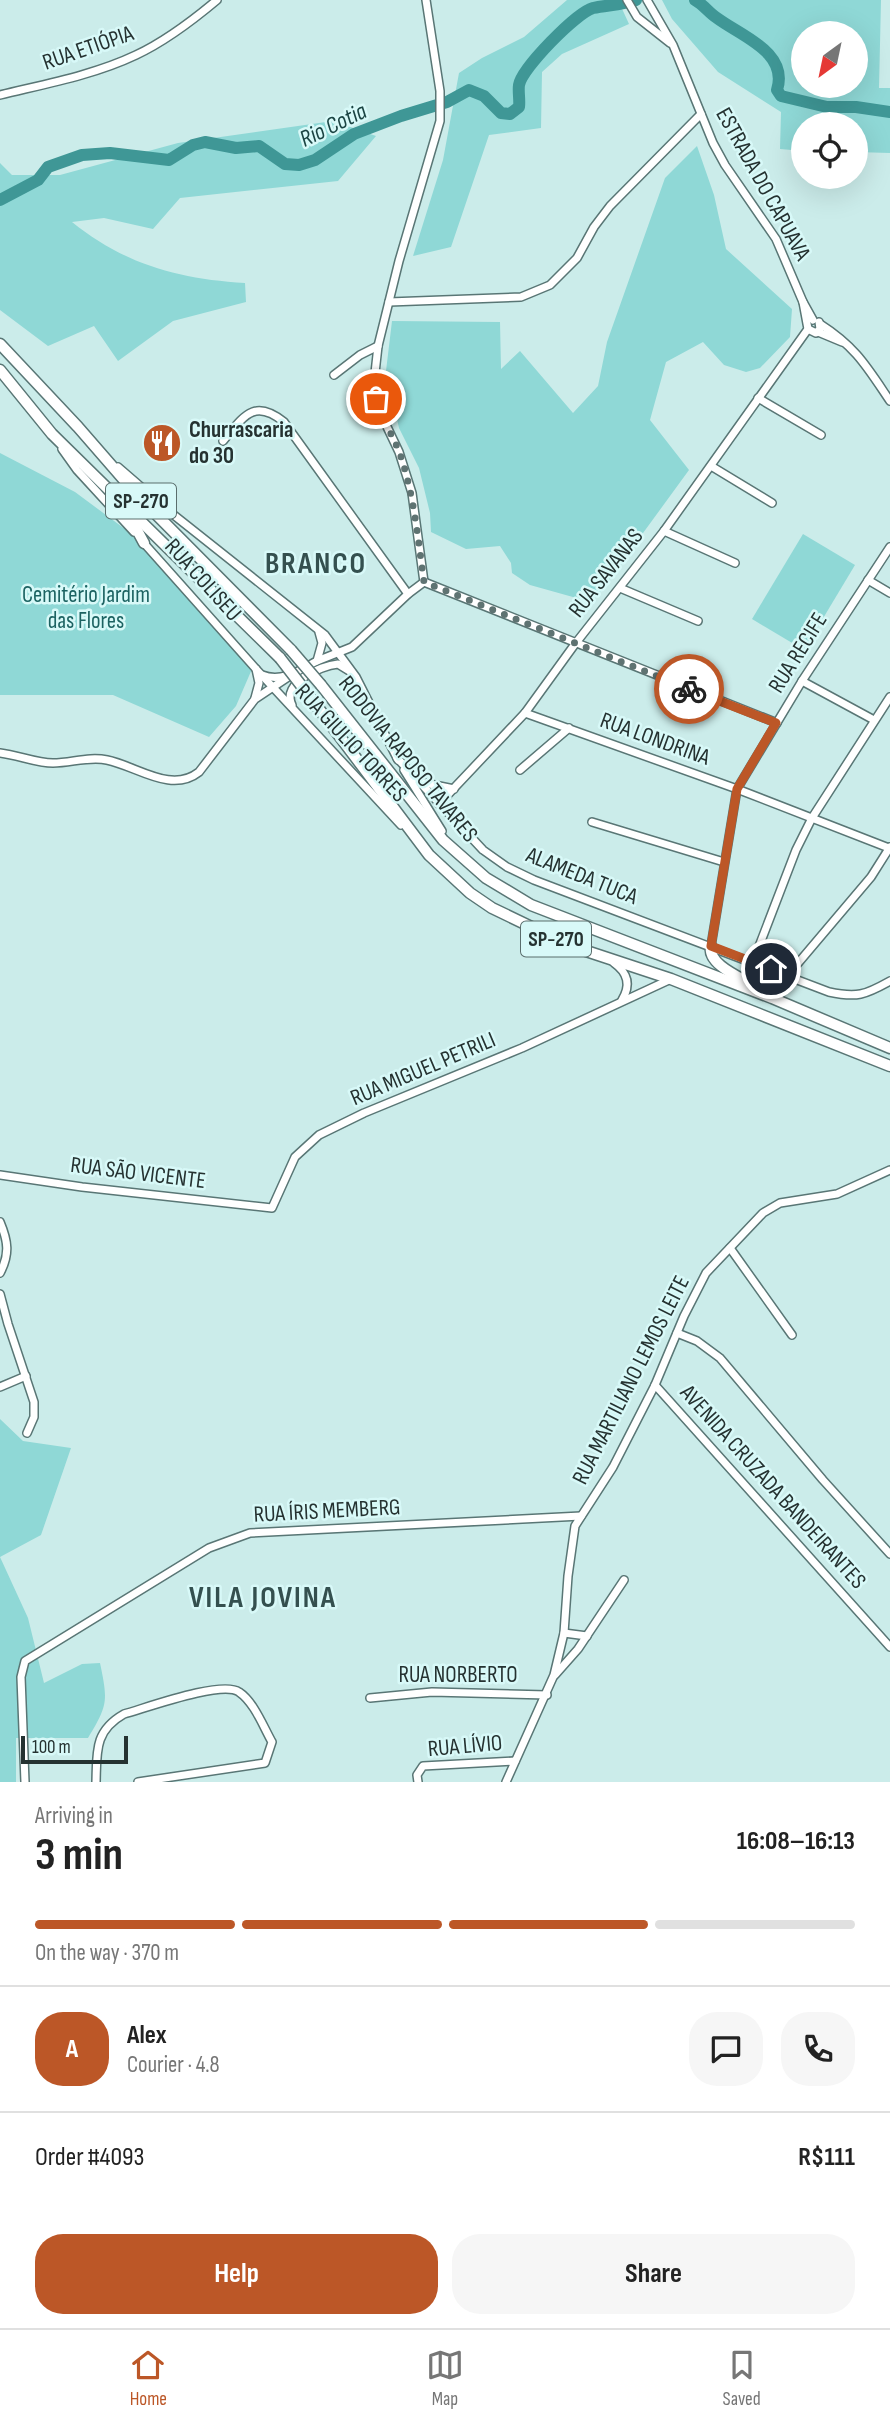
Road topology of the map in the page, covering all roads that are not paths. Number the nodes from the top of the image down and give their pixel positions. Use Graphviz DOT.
graph roads {
  1 [pos="217,0"];
  2 [pos="426,0"];
  3 [pos="626,0"];
  4 [pos="649,2"];
  5 [pos="673,45"];
  6 [pos="0,95"];
  7 [pos="701,114"];
  8 [pos="389,302"];
  9 [pos="814,327"];
  10 [pos="0,344"];
  11 [pos="378,346"];
  12 [pos="0,370"];
  13 [pos="334,375"];
  14 [pos="758,398"];
  15 [pos="890,401"];
  16 [pos="52,434"];
  17 [pos="821,435"];
  18 [pos="223,441"];
  19 [pos="96,447"];
  20 [pos="710,466"];
  21 [pos="772,503"];
  22 [pos="125,508"];
  23 [pos="664,531"];
  24 [pos="144,543"];
  25 [pos="890,547"];
  26 [pos="735,563"];
  27 [pos="868,580"];
  28 [pos="424,582"];
  29 [pos="620,588"];
  30 [pos="890,593"];
  31 [pos="408,594"];
  32 [pos="698,621"];
  33 [pos="318,629"];
  34 [pos="575,644"];
  35 [pos="352,647"];
  36 [pos="338,651"];
  37 [pos="317,661"];
  38 [pos="348,665"];
  39 [pos="259,672"];
  40 [pos="288,677"];
  41 [pos="356,677"];
  42 [pos="802,681"];
  43 [pos="273,687"];
  44 [pos="280,695"];
  45 [pos="258,697"];
  46 [pos="890,697"];
  47 [pos="296,711"];
  48 [pos="525,713"];
  49 [pos="874,720"];
  50 [pos="776,723"];
  51 [pos="569,728"];
  52 [pos="0,753"];
  53 [pos="397,758"];
  54 [pos="520,770"];
  55 [pos="419,782"];
  56 [pos="454,789"];
  57 [pos="737,789"];
  58 [pos="439,804"];
  59 [pos="812,818"];
  60 [pos="592,822"];
  61 [pos="889,847"];
  62 [pos="429,855"];
  63 [pos="464,860"];
  64 [pos="724,862"];
  65 [pos="711,946"];
  66 [pos="603,956"];
  67 [pos="753,962"];
  68 [pos="788,975"];
  69 [pos="671,979"];
  70 [pos="890,982"];
  71 [pos="772,998"];
  72 [pos="622,1001"];
  73 [pos="890,1048"];
  74 [pos="890,1066"];
  75 [pos="890,1170"];
  76 [pos="0,1175"];
  77 [pos="272,1208"];
  78 [pos="0,1222"];
  79 [pos="730,1248"];
  80 [pos="0,1273"];
  81 [pos="0,1294"];
  82 [pos="4,1326"];
  83 [pos="677,1334"];
  84 [pos="792,1335"];
  85 [pos="26,1376"];
  86 [pos="655,1385"];
  87 [pos="0,1387"];
  88 [pos="27,1433"];
  89 [pos="581,1516"];
  90 [pos="890,1554"];
  91 [pos="624,1580"];
  92 [pos="564,1633"];
  93 [pos="587,1636"];
  94 [pos="890,1647"];
  95 [pos="554,1675"];
  96 [pos="547,1695"];
  97 [pos="370,1698"];
  98 [pos="515,1761"];
  99 [pos="25,1782"];
  100 [pos="96,1782"];
  101 [pos="138,1782"];
  102 [pos="418,1782"];
  103 [pos="506,1782"];
  1 -- 6 [label="street, RUA ETIÓPIA"];
  2 -- 8 [label="street"];
  3 -- 5 [label="street, ESTRADA DO CAPUAVA"];
  4 -- 5 [label="street, ESTRADA DO CAPUAVA"];
  5 -- 7 [label="street, ESTRADA DO CAPUAVA"];
  7 -- 8 [label="street"];
  7 -- 9 [label="street, ESTRADA DO CAPUAVA"];
  8 -- 11 [label="street"];
  9 -- 14 [label="street, RUA SAVANAS"];
  9 -- 15 [label="street"];
  10 -- 19 [label="highway, RODOVIA RAPOSO TAVARES / SP-270"];
  11 -- 13 [label="street"];
  11 -- 28 [label="street"];
  12 -- 16 [label="highway, RODOVIA RAPOSO TAVARES / SP-270"];
  14 -- 17 [label="street"];
  14 -- 20 [label="street, RUA SAVANAS"];
  16 -- 22 [label="highway, RODOVIA RAPOSO TAVARES / SP-270"];
  16 -- 24 [label="street, RUA COLISEU"];
  18 -- 31 [label="street"];
  19 -- 33 [label="street, ALAMEDA TUCA"];
  19 -- 63 [label="highway, RODOVIA RAPOSO TAVARES / SP-270, bridge"];
  20 -- 21 [label="street"];
  20 -- 23 [label="street, RUA SAVANAS"];
  22 -- 24 [label="highway"];
  22 -- 62 [label="highway, RODOVIA RAPOSO TAVARES / SP-270, bridge"];
  23 -- 26 [label="street"];
  23 -- 29 [label="street, RUA SAVANAS"];
  24 -- 39 [label="street, RUA COLISEU"];
  25 -- 27 [label="street, RUA RECIFE"];
  27 -- 30 [label="street"];
  27 -- 42 [label="street, RUA RECIFE"];
  28 -- 31 [label="street"];
  28 -- 34 [label="street"];
  29 -- 32 [label="street"];
  29 -- 34 [label="street, RUA SAVANAS"];
  31 -- 35 [label="street"];
  33 -- 36 [label="street, ALAMEDA TUCA"];
  33 -- 37 [label="street"];
  34 -- 48 [label="street, RUA SAVANAS"];
  34 -- 50 [label="street"];
  35 -- 36 [label="street"];
  35 -- 38 [label="street"];
  36 -- 37 [label="street"];
  36 -- 38 [label="street, ALAMEDA TUCA"];
  37 -- 40 [label="street"];
  38 -- 41 [label="street, ALAMEDA TUCA"];
  39 -- 40 [label="street"];
  39 -- 43 [label="street, RUA COLISEU"];
  39 -- 45 [label="street"];
  40 -- 43 [label="street"];
  41 -- 47 [label="street"];
  41 -- 53 [label="street, ALAMEDA TUCA"];
  42 -- 49 [label="street"];
  42 -- 50 [label="street, RUA RECIFE"];
  43 -- 44 [label="street, RUA GIULIO TORRES"];
  43 -- 45 [label="street"];
  44 -- 45 [label="street"];
  44 -- 47 [label="street, RUA GIULIO TORRES"];
  45 -- 52 [label="street"];
  46 -- 49 [label="street"];
  47 -- 62 [label="street, RUA GIULIO TORRES"];
  48 -- 51 [label="street, RUA LONDRINA"];
  48 -- 56 [label="street, RUA SAVANAS"];
  49 -- 59 [label="street"];
  50 -- 57 [label="street, RUA RECIFE"];
  51 -- 54 [label="street"];
  51 -- 57 [label="street, RUA LONDRINA"];
  53 -- 55 [label="street, ALAMEDA TUCA"];
  53 -- 63 [label="street, ALAMEDA TUCA"];
  55 -- 56 [label="street"];
  55 -- 58 [label="street, ALAMEDA TUCA"];
  56 -- 58 [label="street, RUA SAVANAS"];
  57 -- 59 [label="street, RUA LONDRINA"];
  57 -- 64 [label="street, RUA RECIFE"];
  58 -- 65 [label="street, ALAMEDA TUCA"];
  59 -- 61 [label="street, RUA LONDRINA"];
  59 -- 67 [label="street"];
  60 -- 64 [label="street"];
  61 -- 68 [label="street"];
  62 -- 66 [label="highway, RODOVIA RAPOSO TAVARES / SP-270"];
  63 -- 71 [label="highway, RODOVIA RAPOSO TAVARES / SP-270"];
  64 -- 65 [label="street, RUA RECIFE"];
  65 -- 67 [label="street, ALAMEDA TUCA"];
  65 -- 71 [label="highway"];
  66 -- 69 [label="highway, RODOVIA RAPOSO TAVARES / SP-270"];
  66 -- 72 [label="street"];
  67 -- 68 [label="street, ALAMEDA TUCA"];
  68 -- 70 [label="street, ALAMEDA TUCA"];
  69 -- 72 [label="street, RUA MIGUEL PETRILI"];
  69 -- 74 [label="highway, RODOVIA RAPOSO TAVARES / SP-270"];
  71 -- 73 [label="highway, RODOVIA RAPOSO TAVARES / SP-270"];
  72 -- 77 [label="street, RUA MIGUEL PETRILI"];
  75 -- 79 [label="street, RUA MARTILIANO LEMOS LEITE"];
  76 -- 77 [label="street, RUA SÃO VICENTE"];
  78 -- 80 [label="street"];
  79 -- 83 [label="street, RUA MARTILIANO LEMOS LEITE"];
  79 -- 84 [label="street"];
  81 -- 82 [label="street"];
  82 -- 85 [label="street"];
  83 -- 86 [label="street, RUA MARTILIANO LEMOS LEITE"];
  83 -- 90 [label="street"];
  85 -- 87 [label="street"];
  85 -- 88 [label="street"];
  86 -- 89 [label="street, RUA MARTILIANO LEMOS LEITE"];
  86 -- 94 [label="street, AVENIDA CRUZADA BANDEIRANTES"];
  89 -- 92 [label="street, RUA MARTILIANO LEMOS LEITE"];
  89 -- 99 [label="street, RUA ÍRIS MEMBERG"];
  91 -- 93 [label="street, RUA MARTILIANO LEMOS LEITE"];
  92 -- 93 [label="street"];
  92 -- 95 [label="street, RUA MARTILIANO LEMOS LEITE"];
  93 -- 95 [label="street, RUA MARTILIANO LEMOS LEITE"];
  95 -- 96 [label="street, RUA MARTILIANO LEMOS LEITE"];
  96 -- 97 [label="street, RUA NORBERTO"];
  96 -- 98 [label="street, RUA MARTILIANO LEMOS LEITE"];
  98 -- 102 [label="street, RUA LÍVIO"];
  98 -- 103 [label="street, RUA MARTILIANO LEMOS LEITE"];
  100 -- 101 [label="street"];
}
